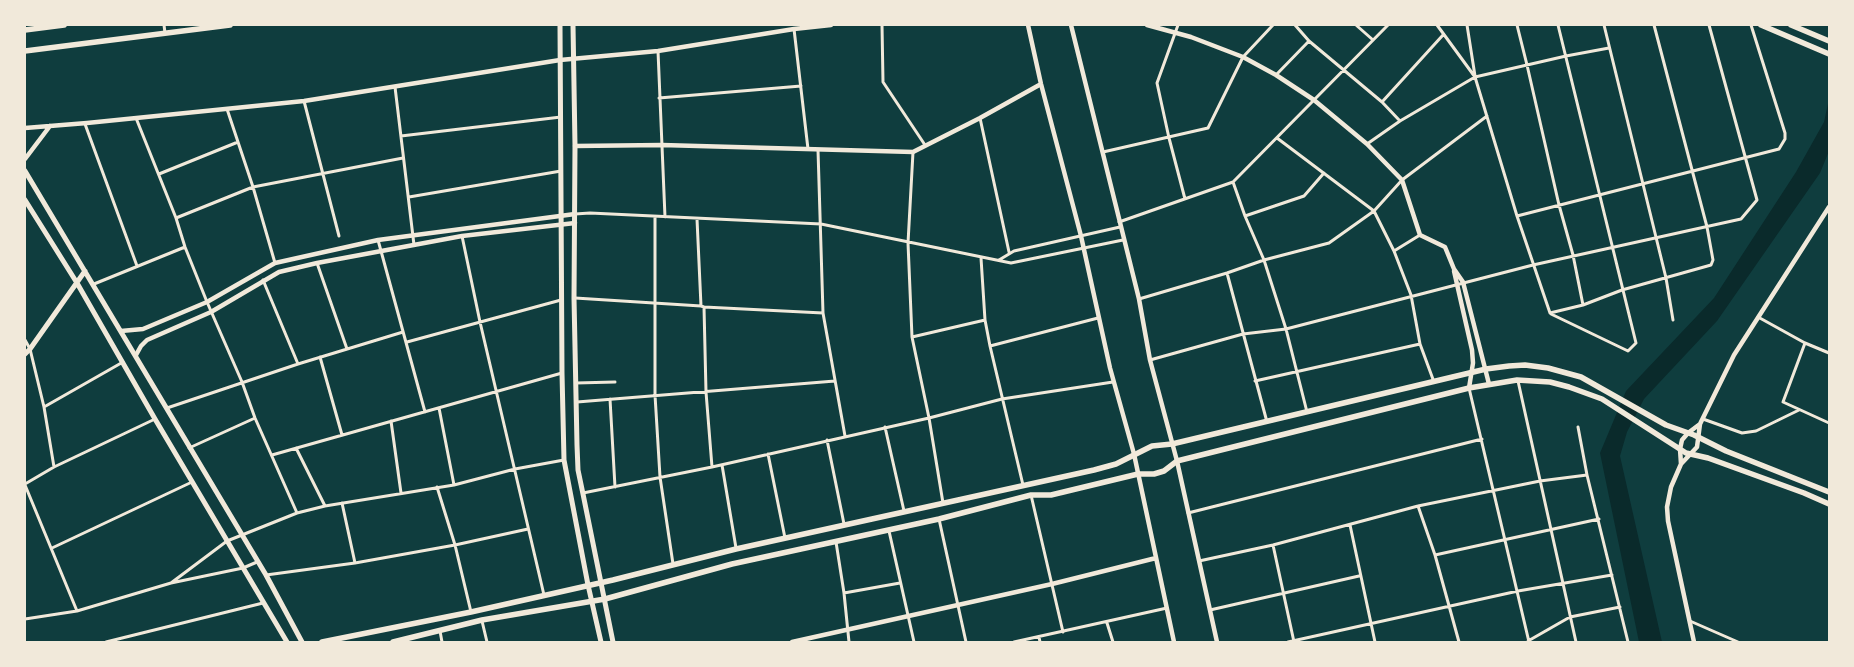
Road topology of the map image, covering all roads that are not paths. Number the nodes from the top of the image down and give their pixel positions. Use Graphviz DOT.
graph roads {
  1 [pos="64,25"];
  2 [pos="164,25"];
  3 [pos="230,25"];
  4 [pos="560,25"];
  5 [pos="573,25"];
  6 [pos="831,25"];
  7 [pos="882,25"];
  8 [pos="1028,25"];
  9 [pos="1071,25"];
  10 [pos="1147,25"];
  11 [pos="1178,25"];
  12 [pos="1273,25"];
  13 [pos="1294,25"];
  14 [pos="1356,25"];
  15 [pos="1388,25"];
  16 [pos="1437,25"];
  17 [pos="1467,25"];
  18 [pos="1517,25"];
  19 [pos="1558,25"];
  20 [pos="1604,25"];
  21 [pos="1654,25"];
  22 [pos="1709,25"];
  23 [pos="1751,25"];
  24 [pos="1761,25"];
  25 [pos="1791,25"];
  26 [pos="52,26"];
  27 [pos="794,29"];
  28 [pos="25,30"];
  29 [pos="1175,31"];
  30 [pos="165,33"];
  31 [pos="1443,35"];
  32 [pos="1309,40"];
  33 [pos="1373,40"];
  34 [pos="1829,41"];
  35 [pos="1608,48"];
  36 [pos="658,50"];
  37 [pos="25,51"];
  38 [pos="1829,54"];
  39 [pos="1566,56"];
  40 [pos="1243,57"];
  41 [pos="560,60"];
  42 [pos="574,60"];
  43 [pos="1528,65"];
  44 [pos="1343,70"];
  45 [pos="1276,75"];
  46 [pos="1475,77"];
  47 [pos="1041,84"];
  48 [pos="800,86"];
  49 [pos="395,87"];
  50 [pos="659,98"];
  51 [pos="1314,100"];
  52 [pos="304,101"];
  53 [pos="1382,102"];
  54 [pos="226,108"];
  55 [pos="1487,116"];
  56 [pos="561,117"];
  57 [pos="136,118"];
  58 [pos="980,118"];
  59 [pos="1400,121"];
  60 [pos="85,124"];
  61 [pos="50,126"];
  62 [pos="25,128"];
  63 [pos="401,136"];
  64 [pos="1169,138"];
  65 [pos="1277,138"];
  66 [pos="238,142"];
  67 [pos="1367,144"];
  68 [pos="662,145"];
  69 [pos="925,145"];
  70 [pos="575,146"];
  71 [pos="808,149"];
  72 [pos="818,149"];
  73 [pos="913,152"];
  74 [pos="1102,152"];
  75 [pos="403,158"];
  76 [pos="1746,158"];
  77 [pos="25,159"];
  78 [pos="25,171"];
  79 [pos="561,172"];
  80 [pos="323,173"];
  81 [pos="1324,173"];
  82 [pos="1691,173"];
  83 [pos="158,174"];
  84 [pos="1402,180"];
  85 [pos="1234,182"];
  86 [pos="1642,184"];
  87 [pos="253,187"];
  88 [pos="1599,195"];
  89 [pos="409,197"];
  90 [pos="1185,199"];
  91 [pos="25,200"];
  92 [pos="1559,205"];
  93 [pos="1829,207"];
  94 [pos="1374,211"];
  95 [pos="575,214"];
  96 [pos="562,216"];
  97 [pos="1245,216"];
  98 [pos="1517,216"];
  99 [pos="1823,216"];
  100 [pos="655,217"];
  101 [pos="665,217"];
  102 [pos="176,218"];
  103 [pos="698,219"];
  104 [pos="1829,220"];
  105 [pos="575,223"];
  106 [pos="561,224"];
  107 [pos="821,224"];
  108 [pos="1119,225"];
  109 [pos="1707,227"];
  110 [pos="1420,235"];
  111 [pos="339,236"];
  112 [pos="414,236"];
  113 [pos="462,236"];
  114 [pos="1081,236"];
  115 [pos="1656,238"];
  116 [pos="378,240"];
  117 [pos="1123,240"];
  118 [pos="908,243"];
  119 [pos="414,246"];
  120 [pos="185,247"];
  121 [pos="1083,248"];
  122 [pos="1612,248"];
  123 [pos="1394,250"];
  124 [pos="380,252"];
  125 [pos="1009,252"];
  126 [pos="1573,255"];
  127 [pos="982,258"];
  128 [pos="1000,260"];
  129 [pos="1264,260"];
  130 [pos="317,262"];
  131 [pos="274,263"];
  132 [pos="1533,265"];
  133 [pos="137,266"];
  134 [pos="1454,270"];
  135 [pos="85,271"];
  136 [pos="1227,273"];
  137 [pos="1666,278"];
  138 [pos="263,280"];
  139 [pos="1463,282"];
  140 [pos="76,283"];
  141 [pos="94,284"];
  142 [pos="1456,284"];
  143 [pos="1622,290"];
  144 [pos="1411,295"];
  145 [pos="574,298"];
  146 [pos="1139,299"];
  147 [pos="562,300"];
  148 [pos="207,302"];
  149 [pos="654,303"];
  150 [pos="1583,305"];
  151 [pos="702,307"];
  152 [pos="211,312"];
  153 [pos="823,313"];
  154 [pos="1550,313"];
  155 [pos="1758,316"];
  156 [pos="1098,318"];
  157 [pos="985,320"];
  158 [pos="1673,320"];
  159 [pos="480,322"];
  160 [pos="1286,329"];
  161 [pos="121,331"];
  162 [pos="404,332"];
  163 [pos="1243,334"];
  164 [pos="912,337"];
  165 [pos="25,340"];
  166 [pos="407,342"];
  167 [pos="1805,343"];
  168 [pos="1420,344"];
  169 [pos="990,346"];
  170 [pos="30,349"];
  171 [pos="347,349"];
  172 [pos="1829,353"];
  173 [pos="25,354"];
  174 [pos="136,355"];
  175 [pos="320,357"];
  176 [pos="1150,360"];
  177 [pos="123,362"];
  178 [pos="298,364"];
  179 [pos="1486,369"];
  180 [pos="1296,372"];
  181 [pos="562,373"];
  182 [pos="1472,373"];
  183 [pos="1517,380"];
  184 [pos="835,381"];
  185 [pos="1255,381"];
  186 [pos="242,382"];
  187 [pos="615,382"];
  188 [pos="1113,382"];
  189 [pos="1434,382"];
  190 [pos="576,383"];
  191 [pos="1489,384"];
  192 [pos="1469,388"];
  193 [pos="496,392"];
  194 [pos="706,392"];
  195 [pos="654,395"];
  196 [pos="610,399"];
  197 [pos="1002,399"];
  198 [pos="576,402"];
  199 [pos="44,407"];
  200 [pos="167,408"];
  201 [pos="439,408"];
  202 [pos="1799,410"];
  203 [pos="425,412"];
  204 [pos="1308,413"];
  205 [pos="255,418"];
  206 [pos="929,418"];
  207 [pos="155,419"];
  208 [pos="391,421"];
  209 [pos="1267,422"];
  210 [pos="1701,422"];
  211 [pos="1829,423"];
  212 [pos="885,427"];
  213 [pos="1578,427"];
  214 [pos="1688,433"];
  215 [pos="342,435"];
  216 [pos="845,436"];
  217 [pos="1699,438"];
  218 [pos="1482,439"];
  219 [pos="827,440"];
  220 [pos="1172,444"];
  221 [pos="189,448"];
  222 [pos="296,448"];
  223 [pos="1680,449"];
  224 [pos="768,454"];
  225 [pos="1134,454"];
  226 [pos="1692,454"];
  227 [pos="272,455"];
  228 [pos="564,460"];
  229 [pos="1177,461"];
  230 [pos="722,464"];
  231 [pos="1681,464"];
  232 [pos="54,467"];
  233 [pos="712,467"];
  234 [pos="515,469"];
  235 [pos="1138,474"];
  236 [pos="1587,475"];
  237 [pos="660,477"];
  238 [pos="1540,481"];
  239 [pos="192,482"];
  240 [pos="25,485"];
  241 [pos="454,485"];
  242 [pos="1023,486"];
  243 [pos="614,487"];
  244 [pos="437,488"];
  245 [pos="1494,490"];
  246 [pos="1829,492"];
  247 [pos="401,493"];
  248 [pos="583,494"];
  249 [pos="1031,496"];
  250 [pos="342,503"];
  251 [pos="943,503"];
  252 [pos="1829,504"];
  253 [pos="325,506"];
  254 [pos="1418,506"];
  255 [pos="904,512"];
  256 [pos="297,513"];
  257 [pos="1188,513"];
  258 [pos="1599,519"];
  259 [pos="938,520"];
  260 [pos="844,524"];
  261 [pos="1350,525"];
  262 [pos="1551,528"];
  263 [pos="528,529"];
  264 [pos="889,530"];
  265 [pos="241,536"];
  266 [pos="785,538"];
  267 [pos="1505,539"];
  268 [pos="227,541"];
  269 [pos="836,541"];
  270 [pos="456,545"];
  271 [pos="1273,545"];
  272 [pos="52,548"];
  273 [pos="736,549"];
  274 [pos="1435,555"];
  275 [pos="1156,558"];
  276 [pos="1199,561"];
  277 [pos="258,562"];
  278 [pos="355,563"];
  279 [pos="673,564"];
  280 [pos="243,568"];
  281 [pos="1612,574"];
  282 [pos="266,575"];
  283 [pos="1359,576"];
  284 [pos="1563,582"];
  285 [pos="171,583"];
  286 [pos="602,583"];
  287 [pos="900,583"];
  288 [pos="1052,584"];
  289 [pos="588,586"];
  290 [pos="1518,591"];
  291 [pos="844,593"];
  292 [pos="1284,594"];
  293 [pos="544,595"];
  294 [pos="605,599"];
  295 [pos="591,602"];
  296 [pos="264,603"];
  297 [pos="958,604"];
  298 [pos="1450,606"];
  299 [pos="1620,607"];
  300 [pos="1167,608"];
  301 [pos="1210,610"];
  302 [pos="77,611"];
  303 [pos="471,612"];
  304 [pos="908,616"];
  305 [pos="1570,616"];
  306 [pos="25,619"];
  307 [pos="482,620"];
  308 [pos="1690,621"];
  309 [pos="1107,623"];
  310 [pos="1371,625"];
  311 [pos="848,630"];
  312 [pos="440,631"];
  313 [pos="1063,632"];
  314 [pos="1039,637"];
  315 [pos="1293,641"];
  316 [pos="1529,641"];
  317 [pos="106,642"];
  318 [pos="287,642"];
  319 [pos="302,642"];
  320 [pos="322,642"];
  321 [pos="392,642"];
  322 [pos="442,642"];
  323 [pos="487,642"];
  324 [pos="601,642"];
  325 [pos="613,642"];
  326 [pos="795,642"];
  327 [pos="848,642"];
  328 [pos="914,642"];
  329 [pos="966,642"];
  330 [pos="1014,642"];
  331 [pos="1040,642"];
  332 [pos="1112,642"];
  333 [pos="1174,642"];
  334 [pos="1217,642"];
  335 [pos="1288,642"];
  336 [pos="1375,642"];
  337 [pos="1459,642"];
  338 [pos="1576,642"];
  339 [pos="1628,642"];
  340 [pos="1694,642"];
  341 [pos="1738,642"];
  1 -- 26 [label="main road"];
  2 -- 30 [label="street"];
  3 -- 30 [label="main road"];
  4 -- 41 [label="main road"];
  5 -- 42 [label="main road"];
  6 -- 27 [label="street"];
  7 -- 69 [label="street"];
  8 -- 47 [label="street"];
  9 -- 74 [label="street"];
  10 -- 29 [label="street"];
  11 -- 29 [label="street"];
  12 -- 40 [label="street"];
  13 -- 32 [label="street"];
  14 -- 33 [label="street"];
  15 -- 33 [label="street"];
  16 -- 31 [label="street"];
  17 -- 46 [label="street"];
  18 -- 43 [label="street"];
  19 -- 39 [label="street"];
  20 -- 35 [label="street"];
  21 -- 82 [label="street"];
  22 -- 76 [label="street"];
  23 -- 76 [label="street"];
  24 -- 38 [label="main road"];
  25 -- 34 [label="main road"];
  26 -- 28 [label="main road"];
  27 -- 36 [label="street"];
  27 -- 48 [label="street"];
  29 -- 40 [label="street"];
  29 -- 64 [label="street"];
  30 -- 37 [label="main road"];
  31 -- 46 [label="street"];
  31 -- 53 [label="street"];
  32 -- 44 [label="street"];
  32 -- 45 [label="street"];
  33 -- 44 [label="street"];
  35 -- 39 [label="street"];
  35 -- 86 [label="street"];
  36 -- 42 [label="street"];
  36 -- 50 [label="street"];
  39 -- 43 [label="street"];
  39 -- 88 [label="street"];
  40 -- 45 [label="street"];
  40 -- 64 [label="street"];
  41 -- 42 [label="street"];
  41 -- 49 [label="street"];
  41 -- 56 [label="main road"];
  42 -- 70 [label="main road"];
  43 -- 46 [label="street"];
  43 -- 92 [label="street"];
  44 -- 51 [label="street"];
  44 -- 53 [label="street"];
  45 -- 51 [label="street"];
  46 -- 55 [label="street"];
  46 -- 59 [label="street"];
  47 -- 58 [label="street"];
  47 -- 114 [label="street"];
  48 -- 50 [label="street"];
  48 -- 71 [label="street"];
  49 -- 52 [label="street"];
  49 -- 63 [label="street"];
  50 -- 68 [label="street"];
  51 -- 65 [label="street"];
  51 -- 67 [label="street"];
  52 -- 54 [label="street"];
  52 -- 80 [label="street"];
  53 -- 59 [label="street"];
  54 -- 57 [label="street"];
  54 -- 66 [label="street"];
  55 -- 84 [label="street"];
  55 -- 98 [label="street"];
  56 -- 63 [label="street"];
  56 -- 79 [label="main road"];
  57 -- 60 [label="street"];
  57 -- 83 [label="street"];
  58 -- 69 [label="street"];
  58 -- 125 [label="street"];
  59 -- 67 [label="street"];
  60 -- 61 [label="street"];
  60 -- 133 [label="street"];
  61 -- 62 [label="street"];
  61 -- 77 [label="street"];
  63 -- 75 [label="street"];
  64 -- 74 [label="street"];
  64 -- 90 [label="street"];
  65 -- 81 [label="street"];
  65 -- 85 [label="street"];
  66 -- 83 [label="street"];
  66 -- 87 [label="street"];
  67 -- 84 [label="street"];
  68 -- 70 [label="street"];
  68 -- 71 [label="street"];
  68 -- 101 [label="street"];
  69 -- 73 [label="street"];
  70 -- 95 [label="main road"];
  71 -- 72 [label="street"];
  72 -- 73 [label="street"];
  72 -- 107 [label="street"];
  73 -- 118 [label="street"];
  74 -- 108 [label="street"];
  75 -- 80 [label="street"];
  75 -- 89 [label="street"];
  76 -- 82 [label="street"];
  76 -- 109 [label="street"];
  78 -- 135 [label="main road"];
  79 -- 89 [label="street"];
  79 -- 96 [label="main road"];
  80 -- 87 [label="street"];
  80 -- 111 [label="street"];
  81 -- 94 [label="street"];
  81 -- 97 [label="street"];
  82 -- 86 [label="street"];
  82 -- 109 [label="street"];
  83 -- 102 [label="street"];
  84 -- 94 [label="street"];
  84 -- 110 [label="street"];
  85 -- 90 [label="street"];
  85 -- 97 [label="street"];
  86 -- 88 [label="street"];
  86 -- 115 [label="street"];
  87 -- 102 [label="street"];
  87 -- 131 [label="street"];
  88 -- 92 [label="street"];
  88 -- 122 [label="street"];
  89 -- 112 [label="street"];
  90 -- 108 [label="street"];
  91 -- 140 [label="main road"];
  92 -- 98 [label="street"];
  92 -- 126 [label="street"];
  93 -- 99 [label="street"];
  94 -- 123 [label="street"];
  94 -- 129 [label="street"];
  95 -- 96 [label="street"];
  95 -- 100 [label="street"];
  95 -- 105 [label="main road"];
  96 -- 106 [label="main road"];
  96 -- 112 [label="street"];
  97 -- 129 [label="street"];
  98 -- 132 [label="street"];
  99 -- 104 [label="street"];
  99 -- 155 [label="street"];
  100 -- 101 [label="street"];
  100 -- 149 [label="street"];
  101 -- 103 [label="street"];
  102 -- 120 [label="street"];
  103 -- 107 [label="street"];
  103 -- 151 [label="street"];
  105 -- 106 [label="street"];
  105 -- 145 [label="main road"];
  106 -- 113 [label="street"];
  106 -- 147 [label="main road"];
  107 -- 118 [label="street"];
  107 -- 153 [label="street"];
  108 -- 114 [label="street"];
  108 -- 117 [label="street"];
  109 -- 115 [label="street"];
  109 -- 137 [label="street"];
  110 -- 123 [label="street"];
  110 -- 134 [label="street"];
  112 -- 116 [label="street"];
  112 -- 119 [label="street"];
  113 -- 119 [label="street"];
  113 -- 159 [label="street"];
  114 -- 121 [label="street"];
  114 -- 125 [label="street"];
  115 -- 122 [label="street"];
  115 -- 137 [label="street"];
  116 -- 124 [label="street"];
  116 -- 131 [label="street"];
  117 -- 121 [label="street"];
  117 -- 146 [label="street"];
  118 -- 127 [label="street"];
  118 -- 164 [label="street"];
  119 -- 124 [label="street"];
  120 -- 133 [label="street"];
  120 -- 148 [label="street"];
  121 -- 128 [label="street"];
  121 -- 156 [label="street"];
  122 -- 126 [label="street"];
  122 -- 143 [label="street"];
  123 -- 144 [label="street"];
  124 -- 130 [label="street"];
  124 -- 162 [label="street"];
  125 -- 128 [label="street"];
  126 -- 132 [label="street"];
  126 -- 150 [label="street"];
  127 -- 128 [label="street"];
  127 -- 157 [label="street"];
  129 -- 136 [label="street"];
  129 -- 160 [label="street"];
  130 -- 138 [label="street"];
  130 -- 171 [label="street"];
  131 -- 148 [label="street"];
  132 -- 139 [label="street"];
  132 -- 154 [label="street"];
  133 -- 141 [label="street"];
  134 -- 139 [label="street"];
  134 -- 142 [label="street"];
  135 -- 140 [label="main road"];
  135 -- 141 [label="main road"];
  136 -- 146 [label="street"];
  136 -- 163 [label="street"];
  137 -- 143 [label="street"];
  137 -- 158 [label="street"];
  138 -- 152 [label="street"];
  138 -- 178 [label="street"];
  139 -- 142 [label="street"];
  139 -- 179 [label="street"];
  140 -- 170 [label="main road"];
  140 -- 177 [label="main road"];
  141 -- 161 [label="main road"];
  142 -- 144 [label="street"];
  142 -- 182 [label="street"];
  143 -- 150 [label="street"];
  143 -- 154 [label="street"];
  144 -- 160 [label="street"];
  144 -- 168 [label="street"];
  145 -- 149 [label="street"];
  145 -- 190 [label="main road"];
  146 -- 176 [label="street"];
  147 -- 159 [label="street"];
  147 -- 181 [label="main road"];
  148 -- 152 [label="street"];
  148 -- 161 [label="street"];
  149 -- 151 [label="street"];
  149 -- 195 [label="street"];
  150 -- 154 [label="street"];
  151 -- 153 [label="street"];
  151 -- 194 [label="street"];
  152 -- 174 [label="street"];
  152 -- 186 [label="street"];
  153 -- 184 [label="street"];
  155 -- 167 [label="street"];
  155 -- 210 [label="street"];
  156 -- 169 [label="street"];
  156 -- 188 [label="street"];
  157 -- 164 [label="street"];
  157 -- 169 [label="street"];
  159 -- 166 [label="street"];
  159 -- 193 [label="street"];
  160 -- 163 [label="street"];
  160 -- 180 [label="street"];
  161 -- 174 [label="main road"];
  162 -- 166 [label="street"];
  162 -- 171 [label="street"];
  163 -- 176 [label="street"];
  163 -- 185 [label="street"];
  164 -- 206 [label="street"];
  165 -- 170 [label="street"];
  166 -- 203 [label="street"];
  167 -- 172 [label="street"];
  167 -- 202 [label="street"];
  168 -- 180 [label="street"];
  168 -- 189 [label="street"];
  169 -- 197 [label="street"];
  170 -- 173 [label="main road"];
  170 -- 199 [label="street"];
  171 -- 175 [label="street"];
  174 -- 200 [label="main road"];
  175 -- 178 [label="street"];
  175 -- 215 [label="street"];
  176 -- 220 [label="street"];
  177 -- 199 [label="street"];
  177 -- 207 [label="main road"];
  178 -- 186 [label="street"];
  179 -- 182 [label="main road"];
  179 -- 191 [label="street"];
  179 -- 214 [label="main road"];
  180 -- 185 [label="street"];
  180 -- 204 [label="street"];
  181 -- 193 [label="street"];
  181 -- 228 [label="main road"];
  182 -- 189 [label="main road"];
  182 -- 192 [label="street"];
  183 -- 191 [label="main road"];
  183 -- 223 [label="main road"];
  183 -- 238 [label="street"];
  184 -- 194 [label="street"];
  184 -- 216 [label="street"];
  185 -- 209 [label="street"];
  186 -- 200 [label="street"];
  186 -- 205 [label="street"];
  187 -- 190 [label="street"];
  188 -- 197 [label="street"];
  188 -- 225 [label="street"];
  189 -- 204 [label="main road"];
  190 -- 198 [label="main road"];
  191 -- 192 [label="main road"];
  192 -- 218 [label="street"];
  192 -- 229 [label="main road"];
  193 -- 201 [label="street"];
  193 -- 234 [label="street"];
  194 -- 195 [label="street"];
  194 -- 233 [label="street"];
  195 -- 196 [label="street"];
  195 -- 237 [label="street"];
  196 -- 198 [label="street"];
  196 -- 243 [label="street"];
  197 -- 206 [label="street"];
  197 -- 242 [label="street"];
  198 -- 248 [label="main road"];
  199 -- 232 [label="street"];
  200 -- 221 [label="main road"];
  201 -- 203 [label="street"];
  201 -- 241 [label="street"];
  202 -- 210 [label="street"];
  202 -- 211 [label="street"];
  203 -- 208 [label="street"];
  204 -- 209 [label="main road"];
  205 -- 221 [label="street"];
  205 -- 227 [label="street"];
  206 -- 212 [label="street"];
  206 -- 251 [label="street"];
  207 -- 232 [label="street"];
  207 -- 239 [label="main road"];
  208 -- 215 [label="street"];
  208 -- 247 [label="street"];
  209 -- 220 [label="main road"];
  210 -- 214 [label="street"];
  210 -- 217 [label="street"];
  212 -- 216 [label="street"];
  212 -- 255 [label="street"];
  213 -- 236 [label="street"];
  214 -- 217 [label="main road"];
  214 -- 223 [label="street"];
  215 -- 222 [label="street"];
  216 -- 219 [label="street"];
  217 -- 226 [label="street"];
  217 -- 246 [label="main road"];
  218 -- 245 [label="street"];
  218 -- 257 [label="street"];
  219 -- 224 [label="street"];
  219 -- 260 [label="street"];
  220 -- 225 [label="main road"];
  220 -- 229 [label="street"];
  221 -- 265 [label="main road"];
  222 -- 227 [label="street"];
  222 -- 253 [label="street"];
  223 -- 226 [label="main road"];
  223 -- 231 [label="street"];
  224 -- 230 [label="street"];
  224 -- 266 [label="street"];
  225 -- 235 [label="street"];
  225 -- 242 [label="main road"];
  226 -- 231 [label="street"];
  226 -- 252 [label="main road"];
  227 -- 256 [label="street"];
  228 -- 234 [label="street"];
  228 -- 289 [label="main road"];
  229 -- 235 [label="main road"];
  229 -- 257 [label="street"];
  230 -- 233 [label="street"];
  230 -- 273 [label="street"];
  231 -- 308 [label="street"];
  232 -- 240 [label="street"];
  233 -- 237 [label="street"];
  234 -- 241 [label="street"];
  234 -- 263 [label="street"];
  235 -- 249 [label="main road"];
  235 -- 275 [label="street"];
  236 -- 238 [label="street"];
  236 -- 258 [label="street"];
  237 -- 243 [label="street"];
  237 -- 279 [label="street"];
  238 -- 245 [label="street"];
  238 -- 262 [label="street"];
  239 -- 268 [label="main road"];
  239 -- 272 [label="street"];
  240 -- 272 [label="street"];
  241 -- 244 [label="street"];
  242 -- 251 [label="main road"];
  243 -- 248 [label="street"];
  244 -- 247 [label="street"];
  244 -- 270 [label="street"];
  245 -- 254 [label="street"];
  245 -- 267 [label="street"];
  247 -- 250 [label="street"];
  248 -- 286 [label="main road"];
  249 -- 259 [label="main road"];
  249 -- 288 [label="street"];
  250 -- 253 [label="street"];
  250 -- 278 [label="street"];
  251 -- 255 [label="main road"];
  253 -- 256 [label="street"];
  254 -- 261 [label="street"];
  254 -- 274 [label="street"];
  255 -- 260 [label="main road"];
  256 -- 265 [label="street"];
  257 -- 276 [label="street"];
  258 -- 262 [label="street"];
  258 -- 281 [label="street"];
  259 -- 264 [label="main road"];
  259 -- 297 [label="street"];
  260 -- 266 [label="main road"];
  261 -- 271 [label="street"];
  261 -- 283 [label="street"];
  262 -- 267 [label="street"];
  262 -- 284 [label="street"];
  263 -- 270 [label="street"];
  263 -- 293 [label="street"];
  264 -- 269 [label="main road"];
  264 -- 287 [label="street"];
  265 -- 268 [label="street"];
  265 -- 277 [label="main road"];
  266 -- 273 [label="main road"];
  267 -- 274 [label="street"];
  267 -- 290 [label="street"];
  268 -- 280 [label="main road"];
  268 -- 285 [label="street"];
  269 -- 291 [label="street"];
  269 -- 294 [label="main road"];
  270 -- 278 [label="street"];
  270 -- 303 [label="street"];
  271 -- 276 [label="street"];
  271 -- 292 [label="street"];
  272 -- 302 [label="street"];
  273 -- 279 [label="main road"];
  274 -- 298 [label="street"];
  275 -- 288 [label="street"];
  275 -- 300 [label="street"];
  276 -- 301 [label="street"];
  277 -- 280 [label="street"];
  277 -- 282 [label="main road"];
  278 -- 282 [label="street"];
  279 -- 286 [label="main road"];
  280 -- 285 [label="street"];
  280 -- 296 [label="main road"];
  281 -- 284 [label="street"];
  281 -- 299 [label="street"];
  282 -- 319 [label="main road"];
  283 -- 292 [label="street"];
  283 -- 310 [label="street"];
  284 -- 290 [label="street"];
  284 -- 305 [label="street"];
  285 -- 302 [label="street"];
  286 -- 289 [label="main road"];
  286 -- 294 [label="main road"];
  287 -- 291 [label="street"];
  287 -- 304 [label="street"];
  288 -- 297 [label="street"];
  288 -- 313 [label="street"];
  289 -- 293 [label="main road"];
  289 -- 295 [label="main road"];
  290 -- 298 [label="street"];
  290 -- 316 [label="street"];
  291 -- 311 [label="street"];
  292 -- 301 [label="street"];
  292 -- 315 [label="street"];
  293 -- 303 [label="main road"];
  294 -- 295 [label="main road"];
  294 -- 325 [label="main road"];
  295 -- 307 [label="main road"];
  295 -- 324 [label="main road"];
  296 -- 317 [label="street"];
  296 -- 318 [label="main road"];
  297 -- 304 [label="street"];
  297 -- 329 [label="street"];
  298 -- 310 [label="street"];
  298 -- 337 [label="street"];
  299 -- 305 [label="street"];
  299 -- 339 [label="street"];
  300 -- 309 [label="street"];
  300 -- 333 [label="street"];
  301 -- 334 [label="street"];
  302 -- 306 [label="street"];
  303 -- 320 [label="main road"];
  304 -- 311 [label="street"];
  304 -- 328 [label="street"];
  305 -- 316 [label="street"];
  305 -- 338 [label="street"];
  307 -- 312 [label="main road"];
  307 -- 323 [label="street"];
  308 -- 340 [label="street"];
  308 -- 341 [label="street"];
  309 -- 313 [label="street"];
  309 -- 332 [label="street"];
  310 -- 315 [label="street"];
  310 -- 336 [label="street"];
  311 -- 326 [label="street"];
  311 -- 327 [label="street"];
  312 -- 321 [label="main road"];
  312 -- 322 [label="street"];
  313 -- 314 [label="street"];
  314 -- 330 [label="street"];
  314 -- 331 [label="street"];
  315 -- 335 [label="street"];
}
